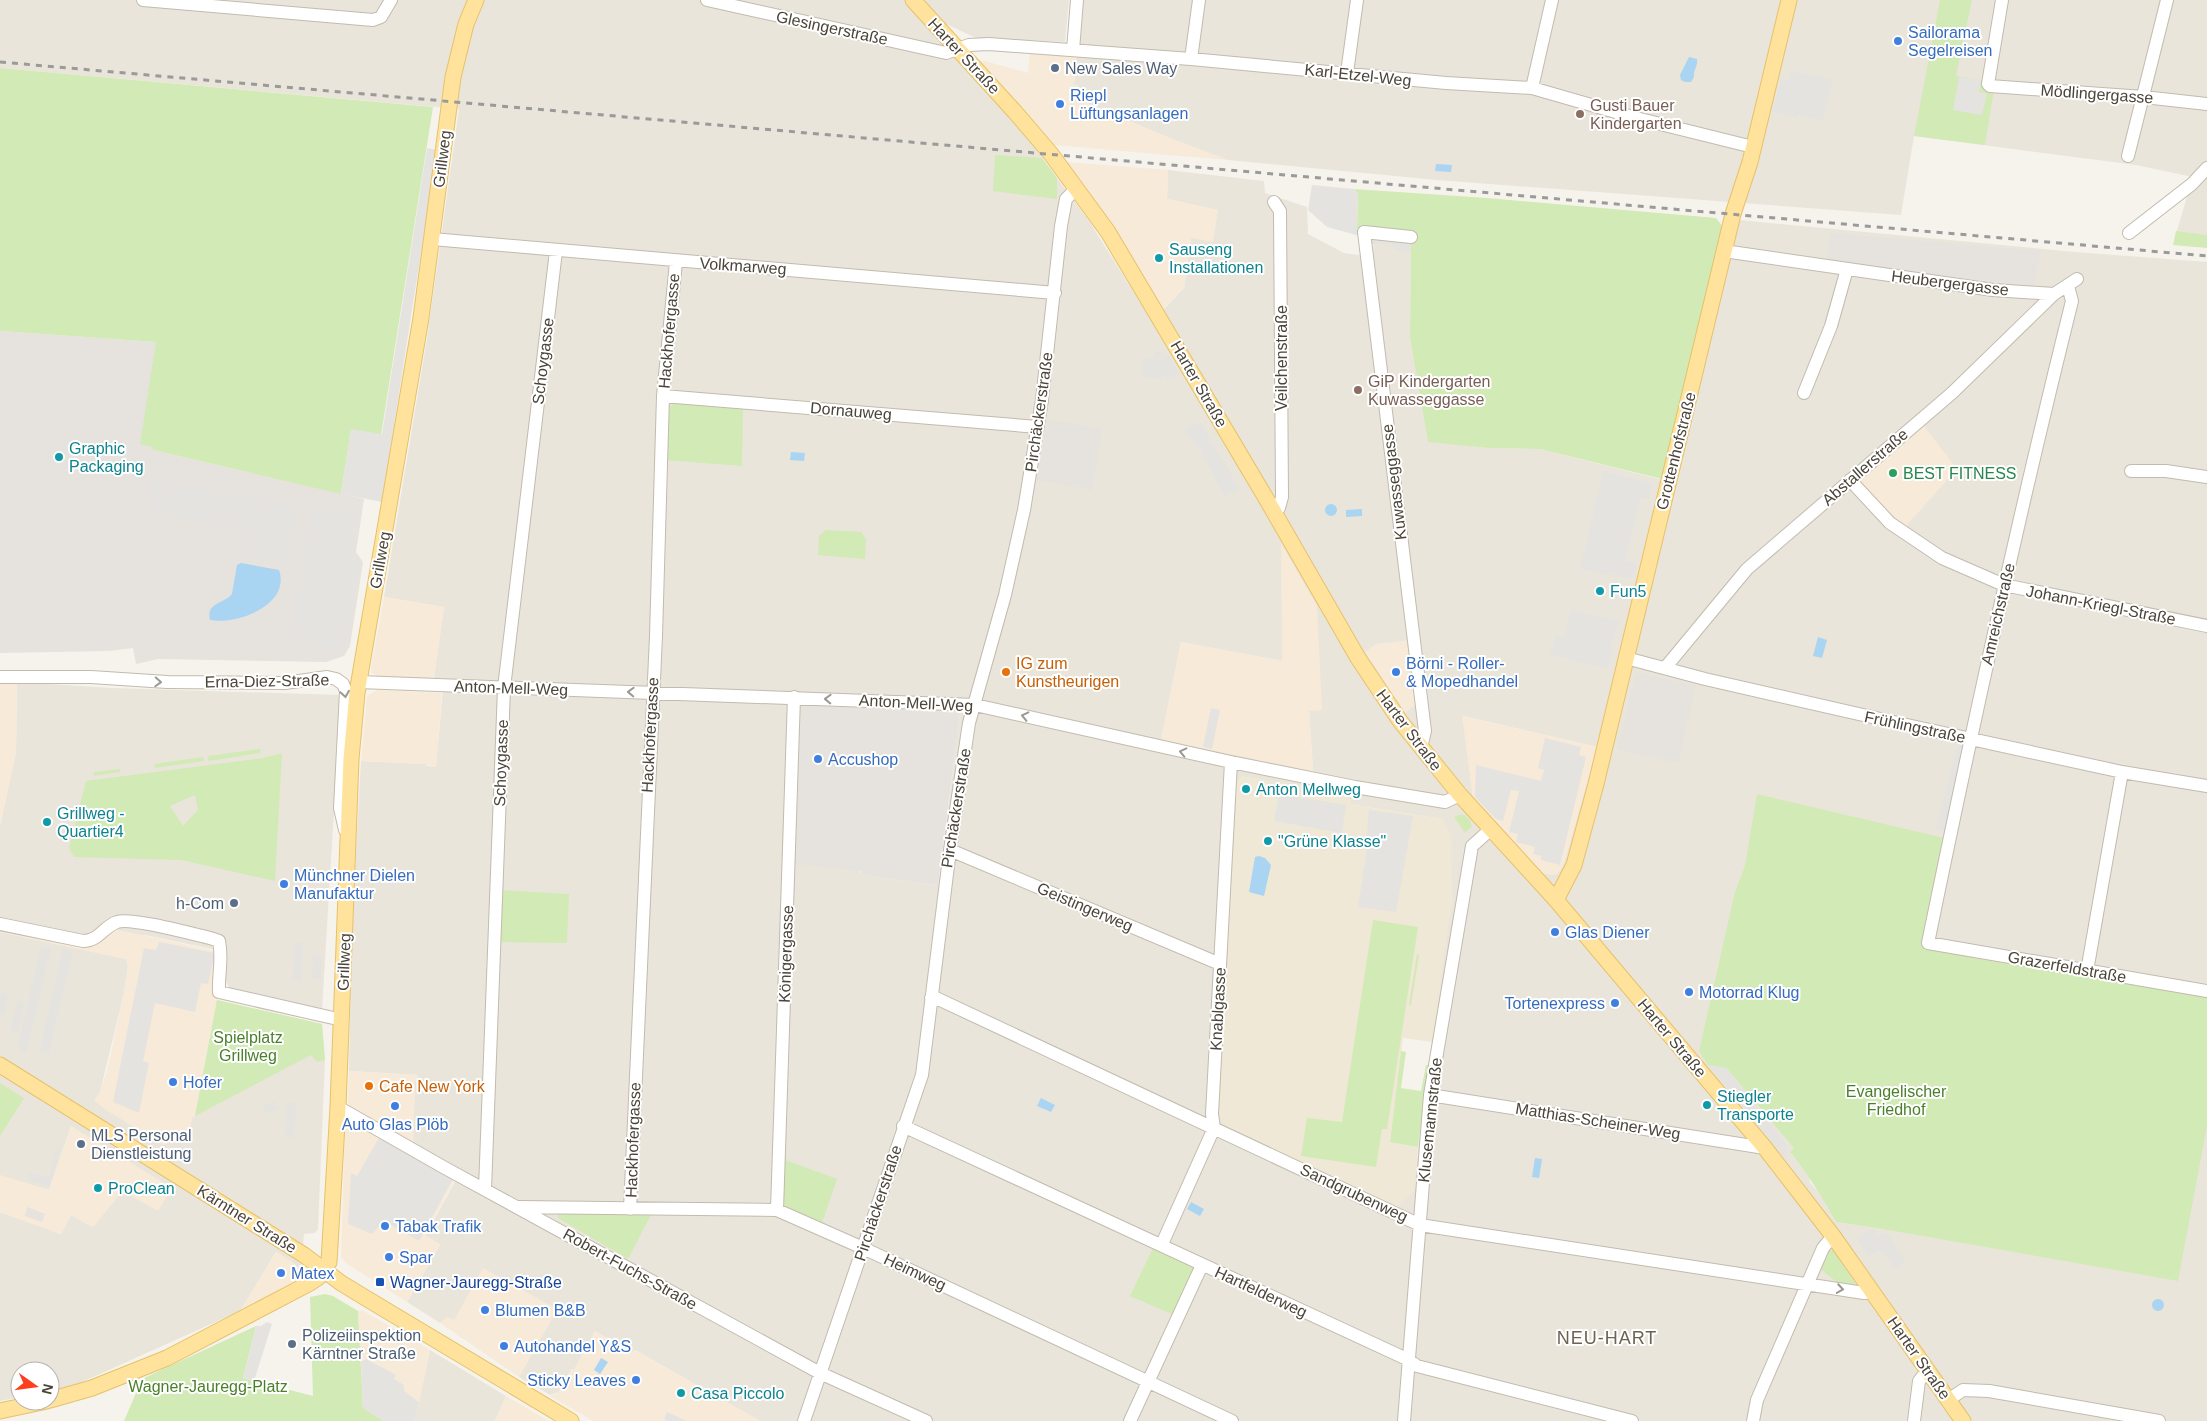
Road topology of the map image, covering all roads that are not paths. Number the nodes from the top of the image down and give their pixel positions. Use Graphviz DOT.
graph roads {
  1 [pos="143,0"];
  2 [pos="391,0"];
  3 [pos="476,0"];
  4 [pos="711,0"];
  5 [pos="912,0"];
  6 [pos="1077,0"];
  7 [pos="1199,0"];
  8 [pos="1357,0"];
  9 [pos="1552,0"];
  10 [pos="1789,0"];
  11 [pos="2002,0"];
  12 [pos="2168,0"];
  13 [pos="162,1"];
  14 [pos="958,50"];
  15 [pos="1073,50"];
  16 [pos="1191,59"];
  17 [pos="1347,73"];
  18 [pos="1532,88"];
  19 [pos="2144,97"];
  20 [pos="2207,104"];
  21 [pos="1753,146"];
  22 [pos="2128,156"];
  23 [pos="2207,168"];
  24 [pos="1076,189"];
  25 [pos="1274,202"];
  26 [pos="2129,233"];
  27 [pos="1411,237"];
  28 [pos="432,239"];
  29 [pos="556,251"];
  30 [pos="1724,251"];
  31 [pos="676,262"];
  32 [pos="1847,269"];
  33 [pos="2072,282"];
  34 [pos="1055,293"];
  35 [pos="2054,294"];
  36 [pos="1804,393"];
  37 [pos="663,396"];
  38 [pos="1038,427"];
  39 [pos="2131,471"];
  40 [pos="2207,477"];
  41 [pos="1850,480"];
  42 [pos="1274,513"];
  43 [pos="2004,585"];
  44 [pos="2207,626"];
  45 [pos="1626,658"];
  46 [pos="1665,668"];
  47 [pos="0,677"];
  48 [pos="360,682"];
  49 [pos="504,688"];
  50 [pos="652,693"];
  51 [pos="794,697"];
  52 [pos="975,705"];
  53 [pos="1970,739"];
  54 [pos="1421,748"];
  55 [pos="1231,762"];
  56 [pos="2122,772"];
  57 [pos="2207,786"];
  58 [pos="1460,795"];
  59 [pos="1491,829"];
  60 [pos="348,842"];
  61 [pos="950,850"];
  62 [pos="1556,900"];
  63 [pos="0,924"];
  64 [pos="1928,943"];
  65 [pos="1220,964"];
  66 [pos="2086,971"];
  67 [pos="2207,991"];
  68 [pos="931,998"];
  69 [pos="342,1020"];
  70 [pos="0,1065"];
  71 [pos="1430,1094"];
  72 [pos="338,1107"];
  73 [pos="903,1126"];
  74 [pos="1214,1128"];
  75 [pos="1765,1148"];
  76 [pos="485,1189"];
  77 [pos="518,1207"];
  78 [pos="630,1209"];
  79 [pos="777,1210"];
  80 [pos="1420,1225"];
  81 [pos="1833,1236"];
  82 [pos="1162,1244"];
  83 [pos="863,1248"];
  84 [pos="1202,1265"];
  85 [pos="323,1270"];
  86 [pos="1808,1284"];
  87 [pos="1873,1292"];
  88 [pos="1409,1360"];
  89 [pos="1927,1371"];
  90 [pos="820,1373"];
  91 [pos="1148,1382"];
  92 [pos="60,1397"];
  93 [pos="1948,1400"];
  94 [pos="571,1421"];
  95 [pos="804,1421"];
  96 [pos="926,1421"];
  97 [pos="1130,1421"];
  98 [pos="1232,1421"];
  99 [pos="1404,1421"];
  100 [pos="1632,1421"];
  101 [pos="1753,1421"];
  102 [pos="1914,1421"];
  103 [pos="1963,1421"];
  104 [pos="2160,1421"];
  1 -- 13 [label="street"];
  2 -- 13 [label="street"];
  3 -- 28 [label="main road, Grillweg"];
  4 -- 14 [label="street, Glesingerstraße"];
  5 -- 14 [label="main road, Harter Straße"];
  6 -- 15 [label="street"];
  7 -- 16 [label="street"];
  8 -- 17 [label="street"];
  9 -- 18 [label="street"];
  10 -- 21 [label="main road, Grottenhofstraße"];
  11 -- 19 [label="street, Mödlingergasse"];
  12 -- 19 [label="street"];
  14 -- 15 [label="street, Karl-Etzel-Weg"];
  14 -- 24 [label="main road, Harter Straße"];
  15 -- 16 [label="street, Karl-Etzel-Weg"];
  16 -- 17 [label="street, Karl-Etzel-Weg"];
  17 -- 18 [label="street, Karl-Etzel-Weg"];
  18 -- 21 [label="street, Karl-Etzel-Weg"];
  19 -- 20 [label="street, Mödlingergasse"];
  19 -- 22 [label="street"];
  21 -- 30 [label="main road, Grottenhofstraße"];
  23 -- 26 [label="street"];
  24 -- 34 [label="street, Pirchäckerstraße"];
  24 -- 42 [label="main road, Harter Straße"];
  25 -- 42 [label="street, Veilchenstraße"];
  27 -- 54 [label="street, Kuwasseggasse"];
  28 -- 29 [label="street, Volkmarweg"];
  28 -- 48 [label="main road, Grillweg"];
  29 -- 31 [label="street, Volkmarweg"];
  29 -- 49 [label="street, Schoygasse"];
  30 -- 32 [label="street, Heubergergasse"];
  30 -- 45 [label="main road, Grottenhofstraße"];
  31 -- 34 [label="street, Volkmarweg"];
  31 -- 37 [label="street, Hackhofergasse"];
  32 -- 35 [label="street, Heubergergasse"];
  32 -- 36 [label="street"];
  33 -- 35 [label="street, Abstallerstraße"];
  33 -- 43 [label="street, Amreichstraße"];
  34 -- 38 [label="street, Pirchäckerstraße"];
  35 -- 41 [label="street, Abstallerstraße"];
  37 -- 38 [label="street, Dornauweg"];
  37 -- 50 [label="street, Hackhofergasse"];
  38 -- 52 [label="street, Pirchäckerstraße"];
  39 -- 40 [label="street"];
  41 -- 43 [label="street, Johann-Kriegl-Straße"];
  41 -- 46 [label="street, Abstallerstraße"];
  42 -- 54 [label="main road, Harter Straße"];
  43 -- 44 [label="street, Johann-Kriegl-Straße"];
  43 -- 53 [label="street, Amreichstraße"];
  45 -- 46 [label="street, Frühlingstraße"];
  45 -- 62 [label="main road, Grottenhofstraße"];
  46 -- 53 [label="street, Frühlingstraße"];
  47 -- 60 [label="street, Erna-Diez-Straße, one-way"];
  48 -- 49 [label="street, Anton-Mell-Weg"];
  48 -- 60 [label="main road, Grillweg"];
  50 -- 49 [label="street, Anton-Mell-Weg, one-way"];
  49 -- 76 [label="street, Schoygasse"];
  50 -- 51 [label="street, Anton-Mell-Weg"];
  50 -- 78 [label="street, Hackhofergasse"];
  52 -- 51 [label="street, Anton-Mell-Weg, one-way"];
  51 -- 79 [label="street, Königergasse"];
  55 -- 52 [label="street, Anton-Mell-Weg, one-way"];
  52 -- 61 [label="street, Pirchäckerstraße"];
  53 -- 56 [label="street, Frühlingstraße"];
  53 -- 64 [label="street, Amreichstraße"];
  54 -- 58 [label="main road, Harter Straße"];
  55 -- 58 [label="street, Anton-Mell-Weg"];
  55 -- 65 [label="street, Knablgasse"];
  56 -- 57 [label="street, Frühlingstraße"];
  56 -- 66 [label="street"];
  58 -- 59 [label="main road, Harter Straße"];
  59 -- 62 [label="main road, Harter Straße"];
  59 -- 71 [label="street, Klusemannstraße"];
  60 -- 69 [label="main road, Grillweg"];
  61 -- 65 [label="street, Geistingerweg"];
  61 -- 68 [label="street, Pirchäckerstraße"];
  62 -- 75 [label="main road, Harter Straße"];
  63 -- 69 [label="street"];
  64 -- 66 [label="street, Grazerfeldstraße"];
  65 -- 74 [label="street, Knablgasse"];
  66 -- 67 [label="street, Grazerfeldstraße"];
  68 -- 73 [label="street, Pirchäckerstraße"];
  68 -- 74 [label="street, Sandgrubenweg"];
  69 -- 72 [label="main road, Grillweg"];
  70 -- 85 [label="main road, Kärntner Straße"];
  71 -- 75 [label="street, Matthias-Scheiner-Weg"];
  71 -- 80 [label="street, Klusemannstraße"];
  72 -- 76 [label="street, Robert-Fuchs-Straße"];
  72 -- 85 [label="main road, Grillweg"];
  73 -- 82 [label="street, Hartfelderweg"];
  73 -- 83 [label="street, Pirchäckerstraße"];
  74 -- 80 [label="street, Sandgrubenweg"];
  74 -- 82 [label="street, Knablgasse"];
  75 -- 81 [label="main road, Harter Straße"];
  76 -- 77 [label="street, Robert-Fuchs-Straße"];
  77 -- 78 [label="street, Heimweg"];
  77 -- 90 [label="street, Robert-Fuchs-Straße"];
  78 -- 79 [label="street, Heimweg"];
  79 -- 83 [label="street, Heimweg"];
  80 -- 86 [label="street, Sandgrubenweg"];
  80 -- 88 [label="street, Klusemannstraße"];
  81 -- 86 [label="street"];
  81 -- 87 [label="main road, Harter Straße"];
  82 -- 84 [label="street, Hartfelderweg"];
  83 -- 90 [label="street, Pirchäckerstraße"];
  83 -- 91 [label="street, Heimweg"];
  84 -- 88 [label="street, Hartfelderweg"];
  84 -- 91 [label="street"];
  85 -- 92 [label="main road"];
  85 -- 94 [label="main road, Kärntner Straße"];
  86 -- 87 [label="street, Sandgrubenweg, one-way"];
  86 -- 101 [label="street"];
  87 -- 89 [label="main road, Harter Straße"];
  88 -- 99 [label="street, Klusemannstraße"];
  88 -- 100 [label="street, Hartfelderweg"];
  89 -- 93 [label="main road, Harter Straße"];
  89 -- 102 [label="street"];
  90 -- 95 [label="street, Pirchäckerstraße"];
  90 -- 96 [label="street, Robert-Fuchs-Straße"];
  91 -- 97 [label="street"];
  91 -- 98 [label="street, Heimweg"];
  93 -- 103 [label="main road, Harter Straße"];
  93 -- 104 [label="street"];
}
